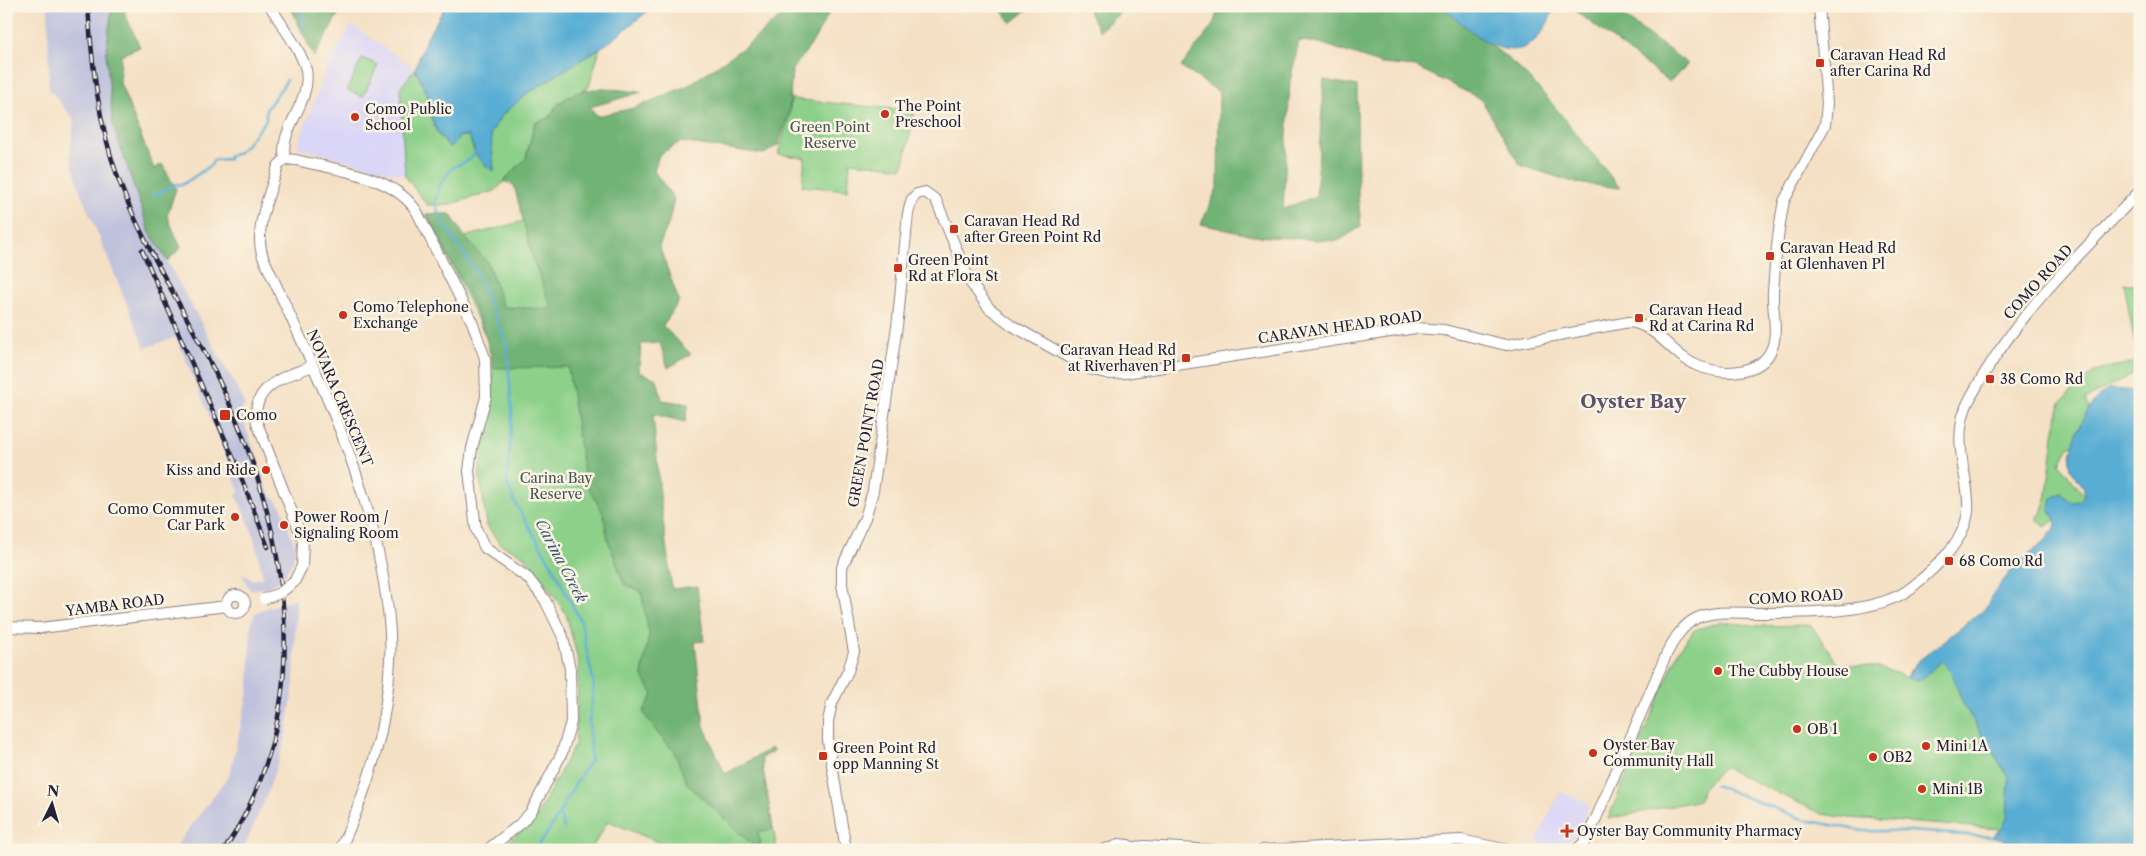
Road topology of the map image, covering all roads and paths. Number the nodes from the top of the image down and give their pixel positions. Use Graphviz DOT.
graph roads {
  1 [pos="270,6"];
  2 [pos="1819,6"];
  3 [pos="285,159"];
  4 [pos="2140,191"];
  5 [pos="920,193"];
  6 [pos="313,366"];
  7 [pos="6,627"];
  8 [pos="1114,848"];
  9 [pos="1128,849"];
  10 [pos="1578,849"];
  11 [pos="340,850"];
  12 [pos="487,850"];
  13 [pos="846,850"];
  14 [pos="1100,850"];
  15 [pos="1215,850"];
  16 [pos="1264,850"];
  17 [pos="1508,850"];
  1 -- 3 [label="street, NOVARA CRESCENT"];
  2 -- 5 [label="street, CARAVAN HEAD ROAD"];
  3 -- 6 [label="street, NOVARA CRESCENT"];
  3 -- 12 [label="street"];
  4 -- 10 [label="street, COMO ROAD"];
  5 -- 13 [label="street, GREEN POINT ROAD"];
  6 -- 7 [label="street, YAMBA ROAD, bridge"];
  6 -- 11 [label="street, NOVARA CRESCENT"];
  8 -- 9 [label="street"];
  8 -- 14 [label="street"];
  9 -- 15 [label="street"];
  16 -- 17 [label="street"];
}
